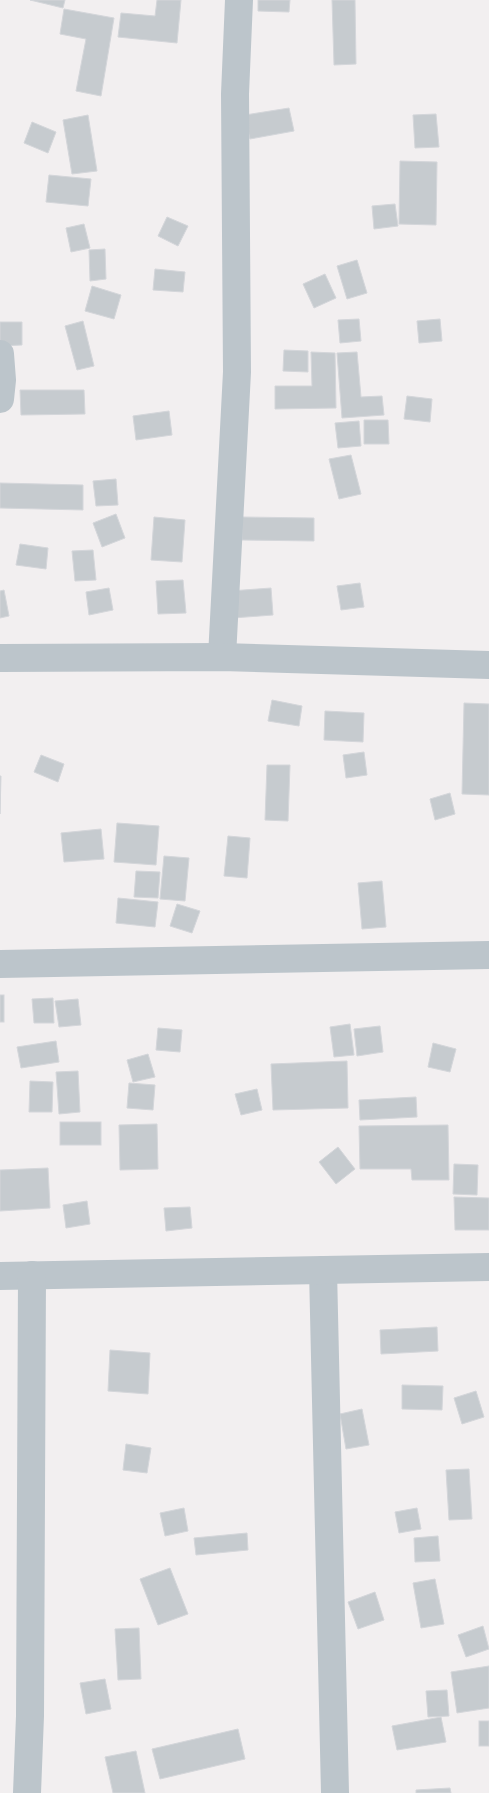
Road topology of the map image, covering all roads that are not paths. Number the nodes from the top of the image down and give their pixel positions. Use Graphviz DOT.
graph roads {
  1 [pos="238,0"];
  2 [pos="222,657"];
  3 [pos="0,658"];
  4 [pos="489,665"];
  5 [pos="489,955"];
  6 [pos="0,964"];
  7 [pos="489,1267"];
  8 [pos="323,1270"];
  9 [pos="32,1275"];
  10 [pos="0,1276"];
  11 [pos="27,1793"];
  12 [pos="335,1793"];
  1 -- 2 [label="street"];
  2 -- 3 [label="street"];
  2 -- 4 [label="street"];
  5 -- 6 [label="street"];
  7 -- 8 [label="street"];
  8 -- 9 [label="street"];
  8 -- 12 [label="street"];
  9 -- 10 [label="street"];
  9 -- 11 [label="street"];
}
